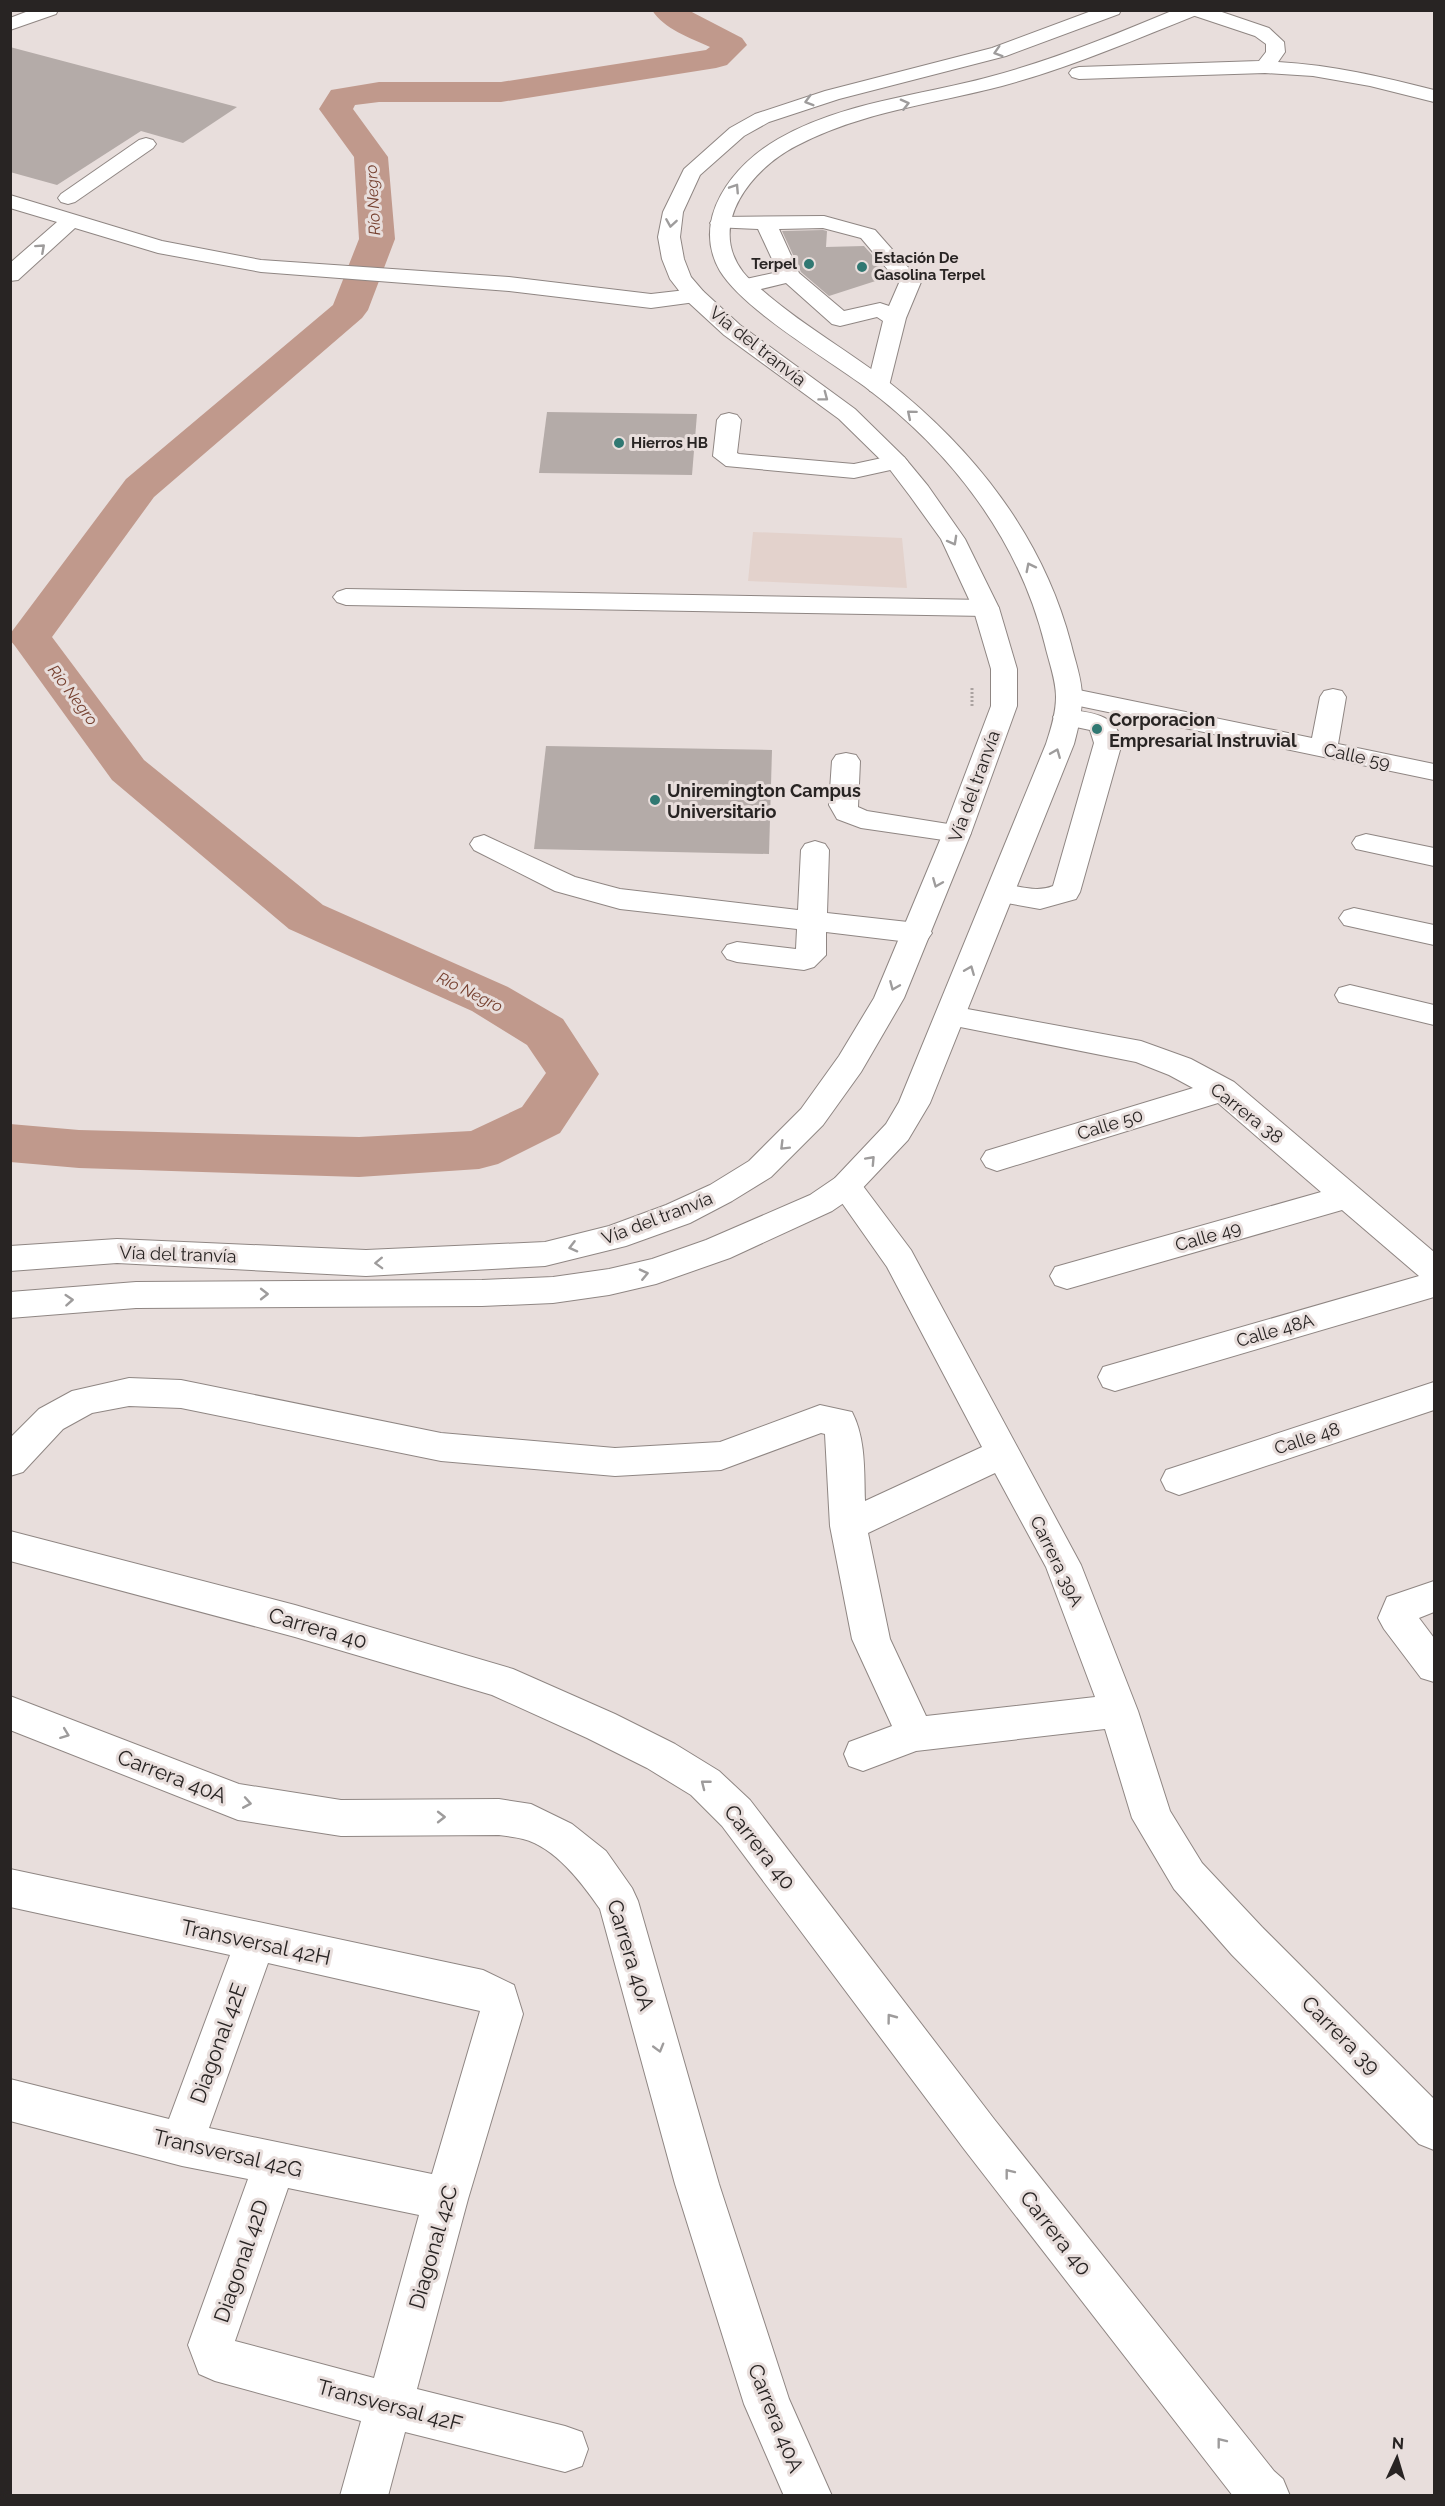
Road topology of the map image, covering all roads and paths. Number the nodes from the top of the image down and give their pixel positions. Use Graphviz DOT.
graph roads {
  1 [pos="24,10"];
  2 [pos="49,10"];
  3 [pos="1112,10"];
  4 [pos="1194,10"];
  5 [pos="10,15"];
  6 [pos="10,25"];
  7 [pos="1032,41"];
  8 [pos="1073,66"];
  9 [pos="1265,67"];
  10 [pos="1434,96"];
  11 [pos="146,144"];
  12 [pos="10,181"];
  13 [pos="68,198"];
  14 [pos="10,201"];
  15 [pos="46,213"];
  16 [pos="71,221"];
  17 [pos="720,223"];
  18 [pos="766,224"];
  19 [pos="10,275"];
  20 [pos="790,276"];
  21 [pos="738,279"];
  22 [pos="695,296"];
  23 [pos="770,308"];
  24 [pos="895,318"];
  25 [pos="878,386"];
  26 [pos="729,420"];
  27 [pos="896,462"];
  28 [pos="346,597"];
  29 [pos="986,608"];
  30 [pos="1333,697"];
  31 [pos="1068,706"];
  32 [pos="1324,749"];
  33 [pos="846,761"];
  34 [pos="1434,772"];
  35 [pos="957,833"];
  36 [pos="1366,843"];
  37 [pos="484,844"];
  38 [pos="815,850"];
  39 [pos="1434,857"];
  40 [pos="1000,893"];
  41 [pos="1354,918"];
  42 [pos="814,921"];
  43 [pos="917,933"];
  44 [pos="1434,934"];
  45 [pos="737,952"];
  46 [pos="1350,995"];
  47 [pos="1434,1015"];
  48 [pos="951,1016"];
  49 [pos="1223,1090"];
  50 [pos="997,1159"];
  51 [pos="846,1186"];
  52 [pos="1350,1196"];
  53 [pos="10,1259"];
  54 [pos="1434,1270"];
  55 [pos="1067,1276"];
  56 [pos="1434,1284"];
  57 [pos="10,1305"];
  58 [pos="1115,1377"];
  59 [pos="1434,1396"];
  60 [pos="1001,1454"];
  61 [pos="10,1462"];
  62 [pos="1179,1480"];
  63 [pos="848,1526"];
  64 [pos="12,1543"];
  65 [pos="1434,1597"];
  66 [pos="1434,1666"];
  67 [pos="1119,1711"];
  68 [pos="10,1713"];
  69 [pos="915,1734"];
  70 [pos="863,1754"];
  71 [pos="10,1888"];
  72 [pos="1247,1941"];
  73 [pos="255,1942"];
  74 [pos="499,1999"];
  75 [pos="10,2100"];
  76 [pos="1434,2129"];
  77 [pos="182,2144"];
  78 [pos="275,2164"];
  79 [pos="446,2199"];
  80 [pos="215,2358"];
  81 [pos="387,2405"];
  82 [pos="565,2450"];
  83 [pos="1256,2493"];
  84 [pos="364,2496"];
  85 [pos="808,2496"];
  1 -- 5 [label="main road"];
  2 -- 6 [label="main road"];
  3 -- 7 [label="main road, Vía del tranvía"];
  4 -- 8 [label="main road"];
  4 -- 9 [label="main road"];
  7 -- 8 [label="main road"];
  7 -- 22 [label="main road, Vía del tranvía, one-way"];
  8 -- 9 [label="main road"];
  17 -- 8 [label="main road, one-way"];
  9 -- 10 [label="main road"];
  11 -- 13 [label="main road"];
  12 -- 13 [label="main road"];
  13 -- 15 [label="main road"];
  14 -- 15 [label="main road"];
  15 -- 16 [label="main road"];
  19 -- 16 [label="main road, one-way"];
  16 -- 22 [label="main road"];
  17 -- 18 [label="main road"];
  17 -- 21 [label="main road"];
  18 -- 20 [label="main road"];
  18 -- 24 [label="main road"];
  20 -- 21 [label="main road"];
  20 -- 24 [label="main road"];
  21 -- 22 [label="main road"];
  21 -- 23 [label="main road, Vía del tranvía"];
  22 -- 23 [label="main road"];
  22 -- 27 [label="main road, Vía del tranvía, one-way"];
  23 -- 25 [label="main road, Vía del tranvía"];
  24 -- 25 [label="main road"];
  31 -- 25 [label="main road, Vía del tranvía, one-way"];
  26 -- 27 [label="main road"];
  27 -- 29 [label="main road, Vía del tranvía, one-way"];
  28 -- 29 [label="main road"];
  29 -- 35 [label="main road, Vía del tranvía"];
  30 -- 32 [label="main road"];
  31 -- 32 [label="main road, Calle 59"];
  40 -- 31 [label="main road, Vía del tranvía, one-way"];
  31 -- 40 [label="main road"];
  32 -- 34 [label="main road, Calle 59"];
  33 -- 35 [label="main road"];
  35 -- 43 [label="main road, Vía del tranvía, one-way"];
  36 -- 39 [label="main road"];
  37 -- 42 [label="main road"];
  38 -- 42 [label="main road"];
  48 -- 40 [label="main road, Vía del tranvía, one-way"];
  41 -- 44 [label="main road"];
  42 -- 43 [label="main road"];
  42 -- 45 [label="main road"];
  43 -- 53 [label="main road, Vía del tranvía, one-way"];
  46 -- 47 [label="main road"];
  48 -- 49 [label="main road, Carrera 38"];
  51 -- 48 [label="main road, Vía del tranvía, one-way"];
  49 -- 50 [label="main road, Calle 50"];
  49 -- 52 [label="main road, Carrera 38"];
  57 -- 51 [label="main road, Vía del tranvía, one-way"];
  51 -- 60 [label="main road, Carrera 39A"];
  52 -- 54 [label="main road, Carrera 38"];
  52 -- 55 [label="main road, Calle 49"];
  56 -- 58 [label="main road, Calle 48A"];
  59 -- 62 [label="main road, Calle 48"];
  60 -- 63 [label="main road"];
  60 -- 67 [label="main road, Carrera 39A"];
  61 -- 63 [label="main road"];
  63 -- 69 [label="main road"];
  83 -- 64 [label="main road, Carrera 40, one-way"];
  65 -- 66 [label="main road"];
  67 -- 69 [label="main road"];
  67 -- 72 [label="main road, Carrera 39A"];
  68 -- 85 [label="main road, Carrera 40A, one-way"];
  69 -- 70 [label="main road"];
  71 -- 73 [label="main road, Transversal 42H"];
  72 -- 76 [label="main road, Carrera 39"];
  73 -- 74 [label="main road, Transversal 42H"];
  73 -- 77 [label="main road, Diagonal 42E"];
  74 -- 79 [label="main road, Diagonal 42C"];
  75 -- 77 [label="main road, Transversal 42G"];
  77 -- 78 [label="main road, Transversal 42G"];
  78 -- 79 [label="main road, Transversal 42G"];
  78 -- 80 [label="main road, Diagonal 42D"];
  79 -- 81 [label="main road, Diagonal 42C"];
  80 -- 81 [label="main road, Transversal 42F"];
  81 -- 82 [label="main road, Transversal 42F"];
  81 -- 84 [label="main road, Diagonal 42C"];
}
